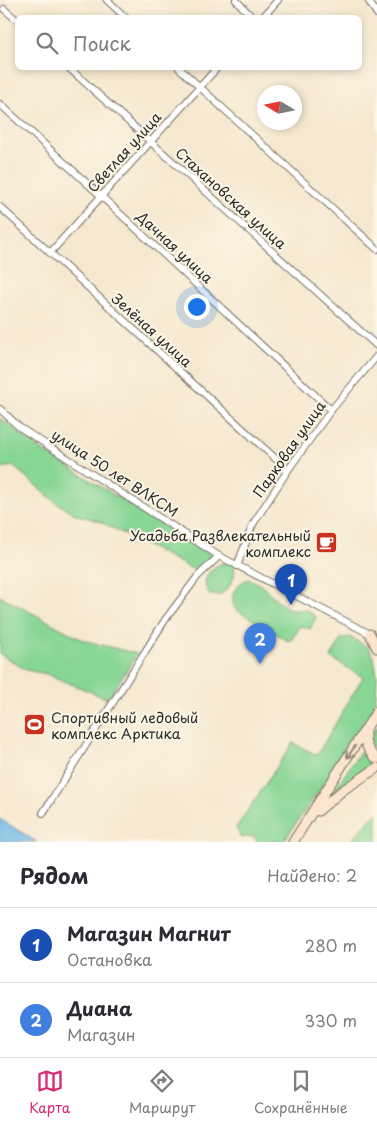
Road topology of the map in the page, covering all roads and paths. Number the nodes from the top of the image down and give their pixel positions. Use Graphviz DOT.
graph roads {
  1 [pos="107,0"];
  2 [pos="236,0"];
  3 [pos="278,0"];
  4 [pos="368,0"];
  5 [pos="4,9"];
  6 [pos="377,14"];
  7 [pos="123,15"];
  8 [pos="251,15"];
  9 [pos="265,15"];
  10 [pos="15,18"];
  11 [pos="71,70"];
  12 [pos="180,70"];
  13 [pos="215,70"];
  14 [pos="199,87"];
  15 [pos="0,104"];
  16 [pos="150,141"];
  17 [pos="101,196"];
  18 [pos="0,207"];
  19 [pos="377,249"];
  20 [pos="50,253"];
  21 [pos="377,346"];
  22 [pos="377,356"];
  23 [pos="0,409"];
  24 [pos="331,410"];
  25 [pos="288,470"];
  26 [pos="219,556"];
  27 [pos="237,566"];
  28 [pos="373,636"];
  29 [pos="377,648"];
  30 [pos="377,711"];
  31 [pos="365,731"];
  32 [pos="377,760"];
  33 [pos="377,768"];
  34 [pos="43,813"];
  35 [pos="306,824"];
  36 [pos="293,842"];
  1 -- 7 [label="street"];
  2 -- 8 [label="street"];
  3 -- 9 [label="street"];
  4 -- 6 [label="street"];
  5 -- 10 [label="street"];
  11 -- 16 [label="street, Стахановская улица"];
  12 -- 14 [label="street"];
  13 -- 14 [label="street, Светлая улица"];
  14 -- 16 [label="street, Светлая улица"];
  14 -- 19 [label="street"];
  15 -- 17 [label="street, Дачная улица"];
  16 -- 17 [label="street, Светлая улица"];
  16 -- 21 [label="street, Стахановская улица"];
  17 -- 20 [label="street, Светлая улица"];
  17 -- 24 [label="street, Дачная улица"];
  18 -- 20 [label="street, Зелёная улица"];
  20 -- 25 [label="street, Зелёная улица"];
  22 -- 24 [label="street, Парковая улица"];
  23 -- 26 [label="street, улица 50 лет ВЛКСМ"];
  24 -- 25 [label="street, Парковая улица"];
  25 -- 27 [label="street, Парковая улица"];
  26 -- 27 [label="street, улица 50 лет ВЛКСМ"];
  26 -- 34 [label="street"];
  27 -- 28 [label="street, улица 50 лет ВЛКСМ"];
  28 -- 29 [label="main road"];
  30 -- 31 [label="main road"];
  31 -- 32 [label="main road"];
  31 -- 35 [label="main road, one-way"];
  33 -- 35 [label="main road"];
  35 -- 36 [label="main road"];
}
